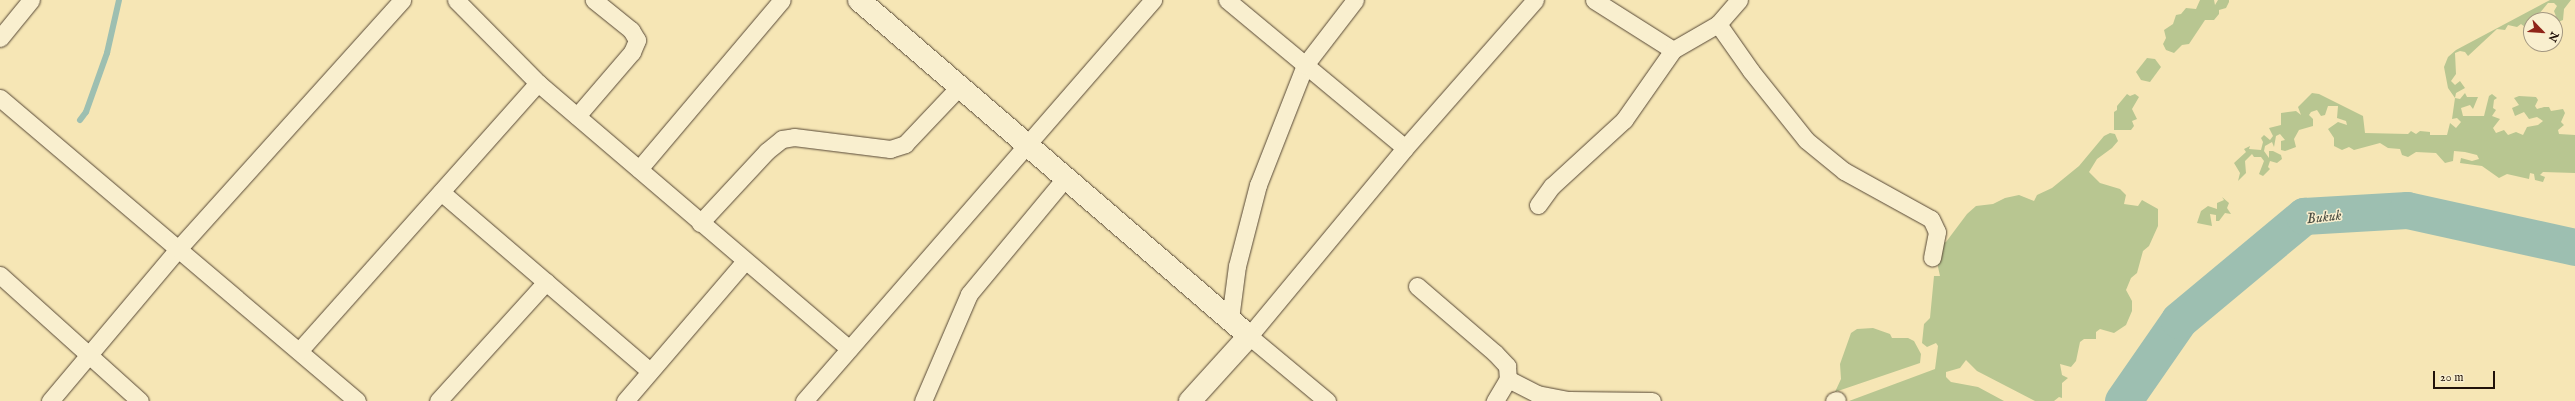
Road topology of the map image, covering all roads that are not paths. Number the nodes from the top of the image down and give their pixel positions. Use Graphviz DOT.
graph roads {
  1 [pos="32,0"];
  2 [pos="402,0"];
  3 [pos="456,0"];
  4 [pos="594,0"];
  5 [pos="782,0"];
  6 [pos="859,0"];
  7 [pos="1153,0"];
  8 [pos="1227,0"];
  9 [pos="1355,0"];
  10 [pos="1535,0"];
  11 [pos="1594,0"];
  12 [pos="1739,0"];
  13 [pos="1718,24"];
  14 [pos="0,38"];
  15 [pos="1673,50"];
  16 [pos="1305,65"];
  17 [pos="538,83"];
  18 [pos="960,87"];
  19 [pos="0,98"];
  20 [pos="577,116"];
  21 [pos="1028,147"];
  22 [pos="1405,148"];
  23 [pos="639,170"];
  24 [pos="1066,177"];
  25 [pos="441,192"];
  26 [pos="1538,205"];
  27 [pos="700,223"];
  28 [pos="178,249"];
  29 [pos="1932,258"];
  30 [pos="744,262"];
  31 [pos="0,276"];
  32 [pos="546,282"];
  33 [pos="1417,286"];
  34 [pos="1230,319"];
  35 [pos="1249,336"];
  36 [pos="849,349"];
  37 [pos="299,352"];
  38 [pos="88,356"];
  39 [pos="650,371"];
  40 [pos="1508,379"];
  41 [pos="50,401"];
  42 [pos="140,401"];
  43 [pos="357,401"];
  44 [pos="438,401"];
  45 [pos="624,401"];
  46 [pos="804,401"];
  47 [pos="923,401"];
  48 [pos="1190,401"];
  49 [pos="1327,401"];
  50 [pos="1495,401"];
  51 [pos="1652,401"];
  1 -- 14 [label="street"];
  2 -- 28 [label="street"];
  3 -- 17 [label="street"];
  4 -- 20 [label="street"];
  5 -- 23 [label="street"];
  6 -- 18 [label="street"];
  7 -- 21 [label="street"];
  8 -- 16 [label="street"];
  9 -- 16 [label="street"];
  10 -- 22 [label="street"];
  11 -- 15 [label="street"];
  12 -- 13 [label="street"];
  13 -- 15 [label="street"];
  13 -- 29 [label="street"];
  15 -- 26 [label="street"];
  16 -- 22 [label="street"];
  16 -- 34 [label="street"];
  17 -- 20 [label="street"];
  17 -- 25 [label="street"];
  18 -- 21 [label="street"];
  18 -- 27 [label="street"];
  19 -- 28 [label="street"];
  20 -- 23 [label="street"];
  21 -- 24 [label="street"];
  21 -- 36 [label="street"];
  22 -- 35 [label="street"];
  23 -- 27 [label="street"];
  24 -- 34 [label="street"];
  24 -- 47 [label="street"];
  25 -- 32 [label="street"];
  25 -- 37 [label="street"];
  27 -- 30 [label="street"];
  28 -- 37 [label="street"];
  28 -- 38 [label="street"];
  30 -- 36 [label="street"];
  30 -- 39 [label="street"];
  31 -- 38 [label="street"];
  32 -- 39 [label="street"];
  32 -- 44 [label="street"];
  33 -- 40 [label="street"];
  34 -- 35 [label="street"];
  35 -- 48 [label="street"];
  35 -- 49 [label="street"];
  36 -- 46 [label="street"];
  37 -- 43 [label="street"];
  38 -- 41 [label="street"];
  38 -- 42 [label="street"];
  39 -- 45 [label="street"];
  40 -- 50 [label="street"];
  40 -- 51 [label="street"];
}
